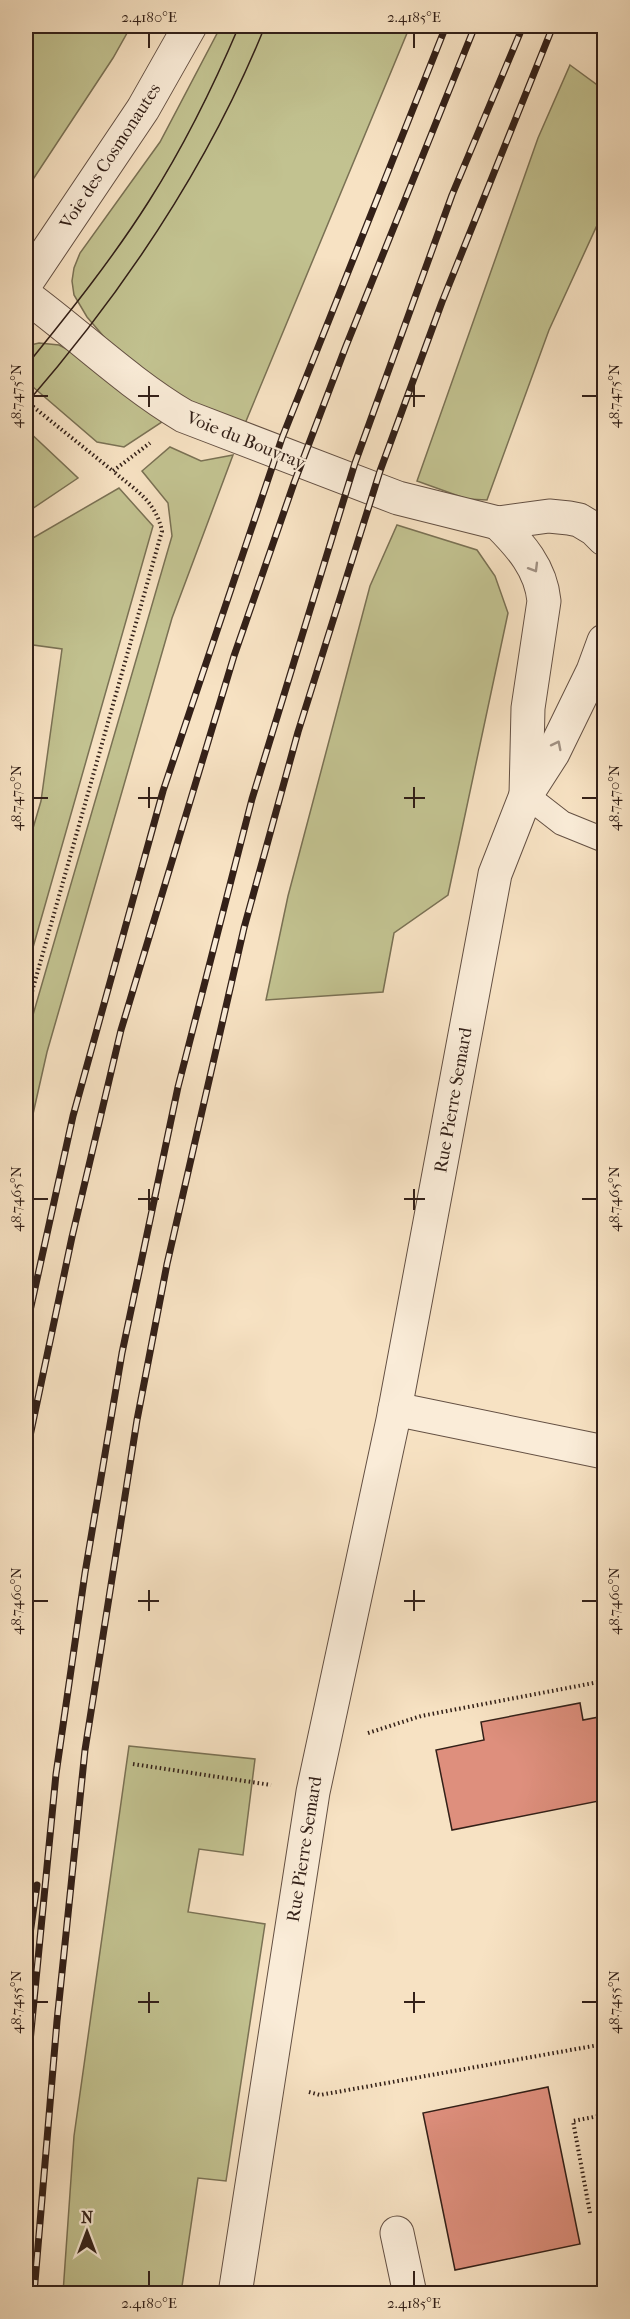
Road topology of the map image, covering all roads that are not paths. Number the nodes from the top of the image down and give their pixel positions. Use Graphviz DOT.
graph roads {
  1 [pos="190,26"];
  2 [pos="26,283"];
  3 [pos="26,296"];
  4 [pos="498,523"];
  5 [pos="604,539"];
  6 [pos="604,641"];
  7 [pos="526,795"];
  8 [pos="604,840"];
  9 [pos="395,1409"];
  10 [pos="604,1452"];
  11 [pos="397,2233"];
  12 [pos="235,2294"];
  13 [pos="410,2294"];
  1 -- 2 [label="street, Voie des Cosmonautes"];
  3 -- 4 [label="street, Voie du Bouvray"];
  4 -- 5 [label="street, Voie du Bouvray"];
  4 -- 7 [label="street, one-way"];
  7 -- 6 [label="street, one-way"];
  7 -- 8 [label="lane"];
  7 -- 9 [label="street, Rue Pierre Semard"];
  9 -- 10 [label="street"];
  9 -- 12 [label="street, Rue Pierre Semard"];
  11 -- 13 [label="street"];
}
